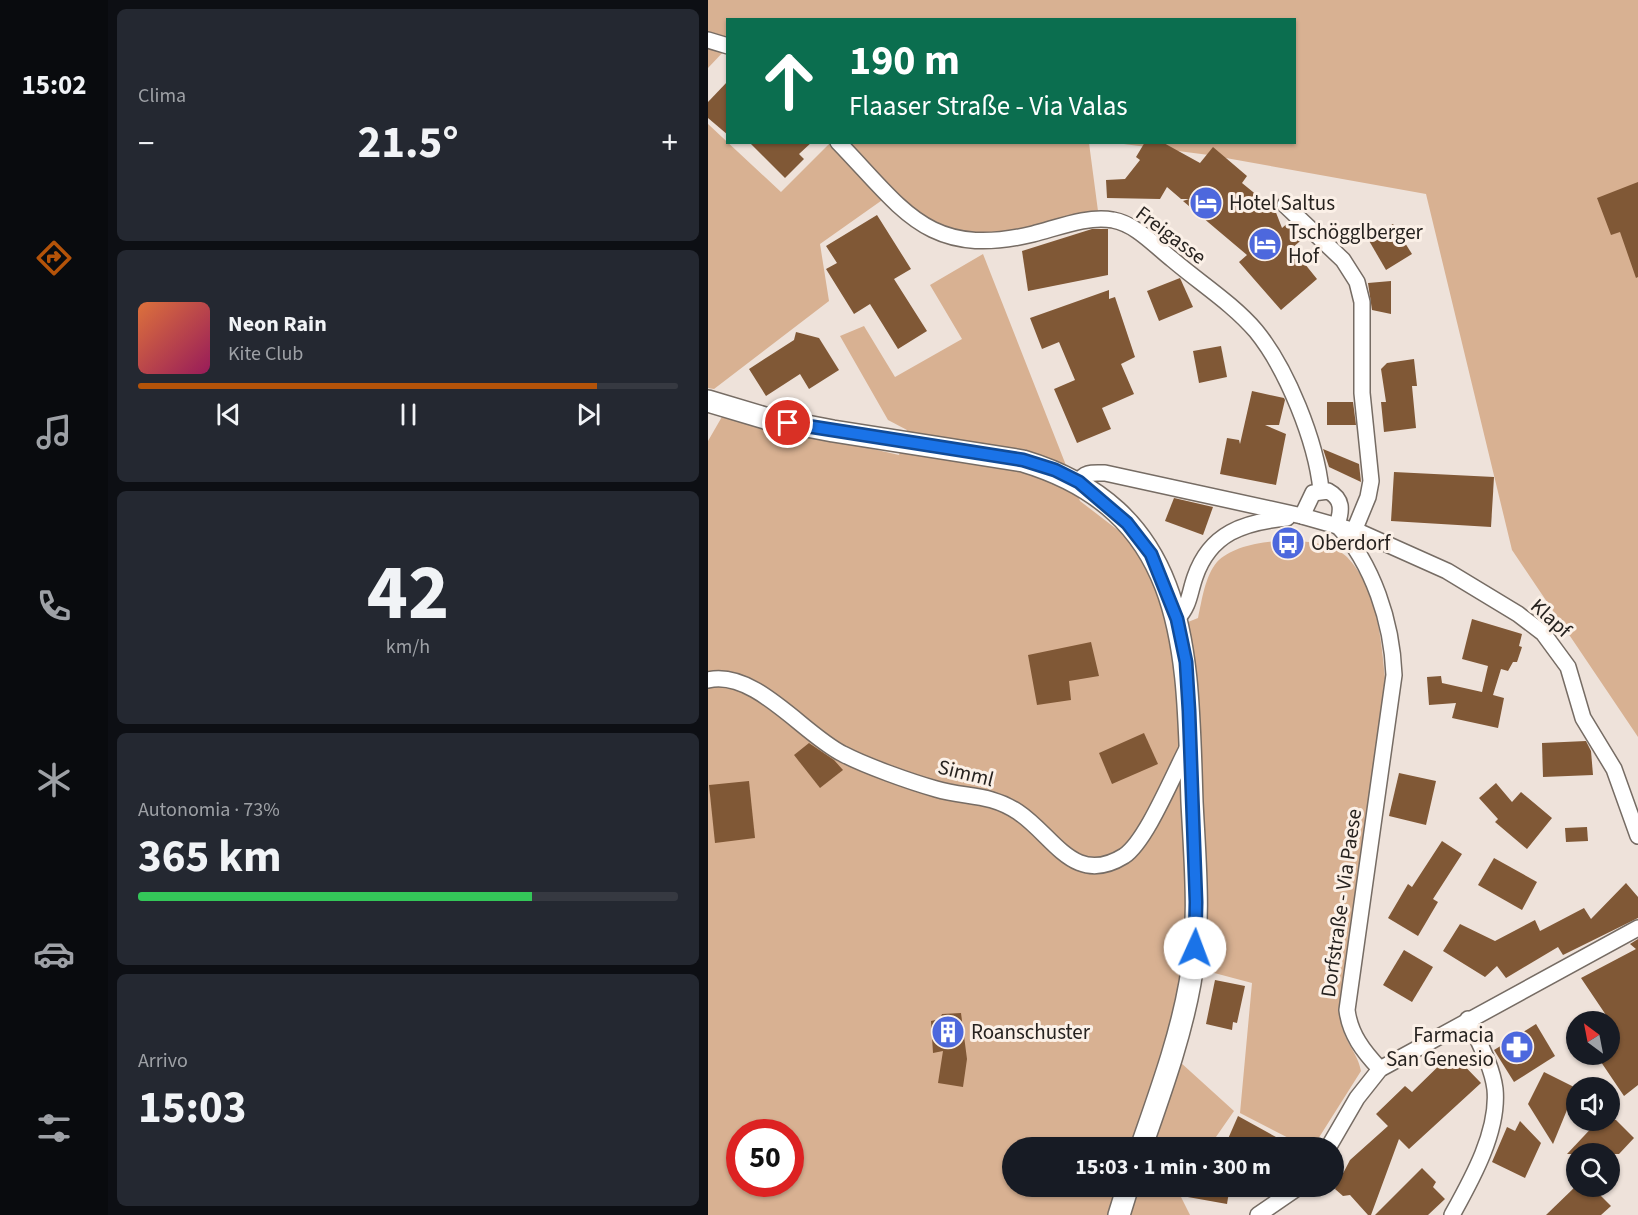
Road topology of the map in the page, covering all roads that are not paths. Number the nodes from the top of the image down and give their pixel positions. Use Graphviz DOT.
graph roads {
  1 [pos="708,40"];
  2 [pos="726,45"];
  3 [pos="840,144"];
  4 [pos="1285,206"];
  5 [pos="708,401"];
  6 [pos="1079,482"];
  7 [pos="1321,490"];
  8 [pos="1302,516"];
  9 [pos="1337,525"];
  10 [pos="1354,531"];
  11 [pos="1177,619"];
  12 [pos="708,680"];
  13 [pos="1190,743"];
  14 [pos="1638,836"];
  15 [pos="1638,928"];
  16 [pos="1468,1019"];
  17 [pos="1380,1069"];
  18 [pos="1145,1137"];
  19 [pos="1334,1137"];
  20 [pos="1125,1197"];
  21 [pos="1284,1197"];
  22 [pos="1119,1215"];
  23 [pos="1258,1215"];
  24 [pos="1452,1215"];
  1 -- 2 [label="street"];
  3 -- 7 [label="street, Freigasse"];
  4 -- 10 [label="street"];
  5 -- 6 [label="main road"];
  6 -- 8 [label="street"];
  6 -- 11 [label="main road"];
  7 -- 8 [label="street"];
  7 -- 9 [label="street"];
  8 -- 9 [label="street"];
  8 -- 11 [label="street"];
  9 -- 10 [label="street, Klapf"];
  9 -- 17 [label="street, Dorfstraße - Via Paese"];
  10 -- 14 [label="street, Klapf"];
  11 -- 13 [label="main road"];
  12 -- 13 [label="street, Simml"];
  13 -- 18 [label="main road"];
  15 -- 16 [label="street"];
  16 -- 17 [label="street"];
  16 -- 24 [label="street"];
  17 -- 19 [label="street"];
  20 -- 22 [label="main road"];
  21 -- 23 [label="street"];
}
